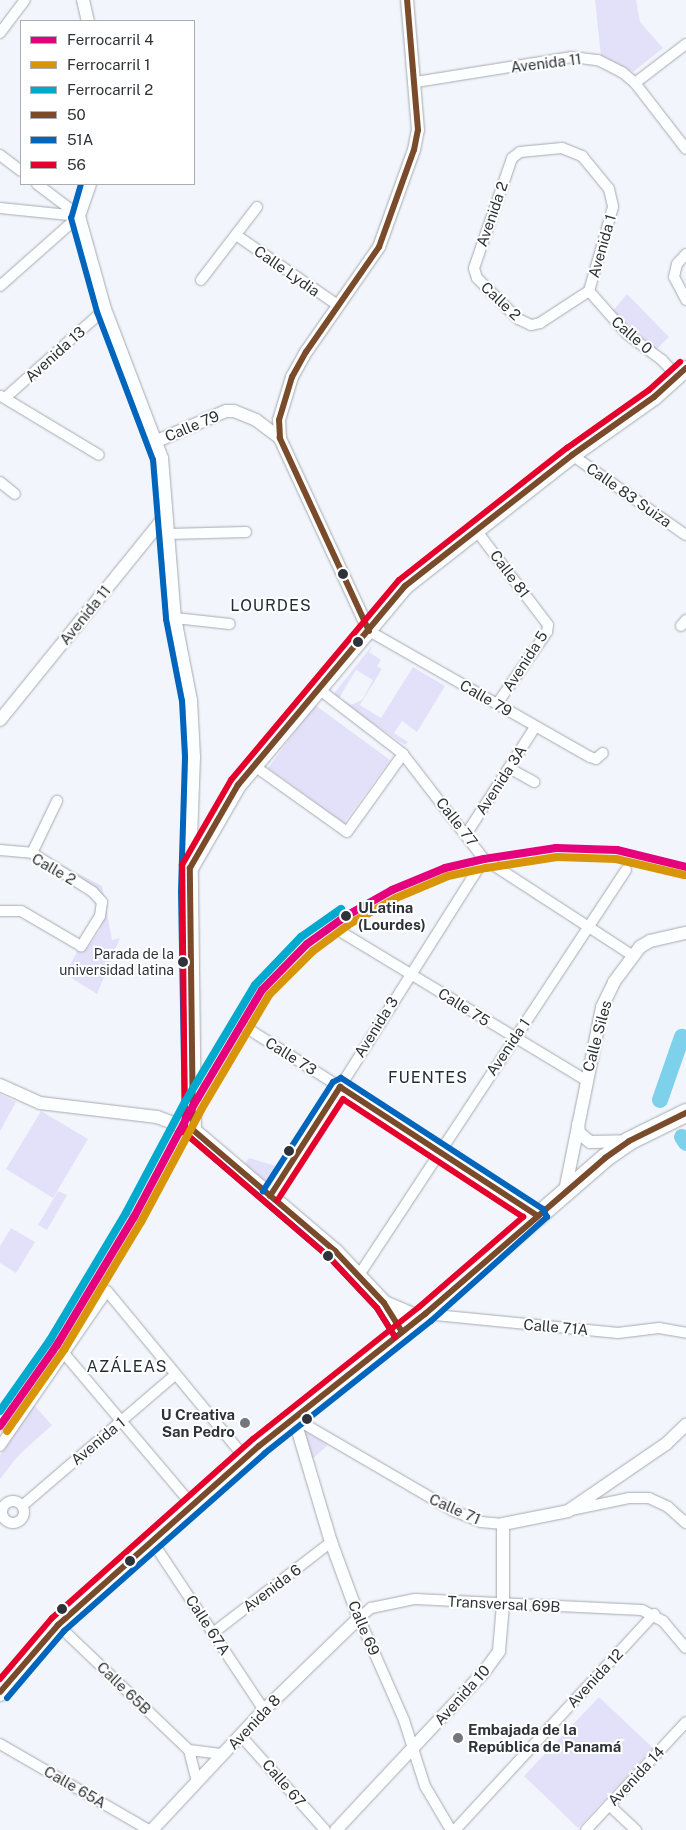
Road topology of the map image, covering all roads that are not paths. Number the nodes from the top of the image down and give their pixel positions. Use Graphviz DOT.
graph roads {
  1 [pos="25,0"];
  2 [pos="83,0"];
  3 [pos="407,0"];
  4 [pos="88,20"];
  5 [pos="0,33"];
  6 [pos="686,44"];
  7 [pos="416,82"];
  8 [pos="635,83"];
  9 [pos="686,149"];
  10 [pos="0,155"];
  11 [pos="515,156"];
  12 [pos="20,170"];
  13 [pos="38,185"];
  14 [pos="90,185"];
  15 [pos="257,207"];
  16 [pos="0,208"];
  17 [pos="79,216"];
  18 [pos="236,235"];
  19 [pos="686,254"];
  20 [pos="474,273"];
  21 [pos="201,280"];
  22 [pos="0,286"];
  23 [pos="589,291"];
  24 [pos="686,300"];
  25 [pos="339,306"];
  26 [pos="105,309"];
  27 [pos="532,325"];
  28 [pos="682,373"];
  29 [pos="3,397"];
  30 [pos="280,438"];
  31 [pos="157,441"];
  32 [pos="98,455"];
  33 [pos="572,455"];
  34 [pos="0,482"];
  35 [pos="16,494"];
  36 [pos="166,515"];
  37 [pos="476,530"];
  38 [pos="246,532"];
  39 [pos="168,534"];
  40 [pos="686,535"];
  41 [pos="175,618"];
  42 [pos="544,618"];
  43 [pos="230,624"];
  44 [pos="369,631"];
  45 [pos="320,690"];
  46 [pos="497,704"];
  47 [pos="1,716"];
  48 [pos="535,727"];
  49 [pos="603,753"];
  50 [pos="403,754"];
  51 [pos="253,765"];
  52 [pos="509,768"];
  53 [pos="534,782"];
  54 [pos="57,801"];
  55 [pos="467,833"];
  56 [pos="0,850"];
  57 [pos="32,853"];
  58 [pos="484,859"];
  59 [pos="190,868"];
  60 [pos="626,870"];
  61 [pos="0,911"];
  62 [pos="588,927"];
  63 [pos="343,933"];
  64 [pos="686,933"];
  65 [pos="632,955"];
  66 [pos="410,972"];
  67 [pos="245,1027"];
  68 [pos="514,1038"];
  69 [pos="586,1080"];
  70 [pos="0,1086"];
  71 [pos="340,1087"];
  72 [pos="686,1113"];
  73 [pos="578,1124"];
  74 [pos="193,1130"];
  75 [pos="629,1141"];
  76 [pos="439,1151"];
  77 [pos="565,1191"];
  78 [pos="270,1196"];
  79 [pos="538,1216"];
  80 [pos="359,1275"];
  81 [pos="384,1302"];
  82 [pos="422,1316"];
  83 [pos="402,1332"];
  84 [pos="686,1333"];
  85 [pos="57,1345"];
  86 [pos="65,1355"];
  87 [pos="175,1375"];
  88 [pos="294,1418"];
  89 [pos="122,1421"];
  90 [pos="686,1425"];
  91 [pos="0,1446"];
  92 [pos="245,1458"];
  93 [pos="192,1505"];
  94 [pos="22,1506"];
  95 [pos="568,1511"];
  96 [pos="686,1523"];
  97 [pos="503,1524"];
  98 [pos="152,1541"];
  99 [pos="332,1542"];
  100 [pos="503,1604"];
  101 [pos="654,1614"];
  102 [pos="359,1618"];
  103 [pos="58,1625"];
  104 [pos="213,1633"];
  105 [pos="686,1648"];
  106 [pos="0,1692"];
  107 [pos="264,1710"];
  108 [pos="686,1722"];
  109 [pos="241,1736"];
  110 [pos="0,1744"];
  111 [pos="413,1749"];
  112 [pos="189,1750"];
  113 [pos="223,1754"];
  114 [pos="198,1782"];
  115 [pos="609,1805"];
  116 [pos="151,1830"];
  117 [pos="325,1830"];
  118 [pos="336,1830"];
  119 [pos="451,1830"];
  120 [pos="455,1830"];
  121 [pos="586,1830"];
  122 [pos="636,1830"];
  1 -- 5 [label="street"];
  2 -- 4 [label="street"];
  3 -- 7 [label="street"];
  6 -- 8 [label="street"];
  7 -- 8 [label="street, Avenida 11"];
  7 -- 25 [label="street"];
  8 -- 9 [label="street, Avenida 11"];
  10 -- 12 [label="street"];
  11 -- 20 [label="street, Avenida 2"];
  11 -- 23 [label="street, Avenida 1"];
  13 -- 17 [label="street"];
  14 -- 17 [label="street"];
  15 -- 18 [label="street"];
  16 -- 17 [label="street"];
  17 -- 22 [label="street"];
  17 -- 26 [label="street"];
  18 -- 21 [label="street"];
  18 -- 25 [label="street, Calle Lydia"];
  19 -- 24 [label="street"];
  20 -- 27 [label="street, Calle 2"];
  23 -- 27 [label="street, Avenida 1"];
  23 -- 28 [label="street, Calle 0"];
  25 -- 30 [label="street"];
  26 -- 29 [label="street, Avenida 13"];
  26 -- 31 [label="street"];
  28 -- 33 [label="main road"];
  29 -- 32 [label="street"];
  30 -- 31 [label="street, Calle 79"];
  30 -- 44 [label="street"];
  31 -- 36 [label="street"];
  33 -- 37 [label="main road"];
  33 -- 40 [label="street, Calle 83 Suiza"];
  34 -- 35 [label="street"];
  36 -- 39 [label="street"];
  36 -- 47 [label="street, Avenida 11"];
  37 -- 42 [label="street, Calle 81"];
  37 -- 44 [label="main road"];
  38 -- 39 [label="street"];
  39 -- 41 [label="street"];
  41 -- 43 [label="street"];
  41 -- 59 [label="street"];
  42 -- 46 [label="street, Avenida 5"];
  44 -- 45 [label="main road"];
  44 -- 46 [label="street, Calle 79"];
  45 -- 50 [label="street, Calle 77"];
  45 -- 51 [label="main road"];
  46 -- 48 [label="street, Calle 79"];
  48 -- 49 [label="street, Calle 79"];
  48 -- 52 [label="street, Avenida 3A"];
  50 -- 51 [label="street"];
  50 -- 55 [label="street, Calle 77"];
  51 -- 59 [label="main road"];
  52 -- 53 [label="street"];
  52 -- 55 [label="street, Avenida 3A"];
  54 -- 57 [label="street"];
  55 -- 58 [label="street, Calle 77"];
  56 -- 57 [label="street, Calle 2"];
  57 -- 61 [label="street, Calle 2"];
  58 -- 62 [label="street, Calle 77"];
  58 -- 66 [label="street, Avenida 3"];
  59 -- 74 [label="main road"];
  60 -- 62 [label="street, Avenida 1"];
  62 -- 65 [label="street, Calle 77"];
  62 -- 68 [label="street, Avenida 1"];
  63 -- 66 [label="street, Calle 75"];
  64 -- 65 [label="street, Calle Siles"];
  65 -- 69 [label="street, Calle Siles"];
  66 -- 68 [label="street, Calle 75"];
  66 -- 71 [label="street, Avenida 3"];
  67 -- 71 [label="street, Calle 73"];
  68 -- 69 [label="street, Calle 75"];
  68 -- 76 [label="street, Avenida 1"];
  69 -- 73 [label="street, Calle Siles"];
  70 -- 74 [label="street"];
  71 -- 76 [label="main road, Calle 73"];
  71 -- 78 [label="main road, Avenida 3"];
  72 -- 75 [label="highway"];
  73 -- 75 [label="street"];
  73 -- 77 [label="street, Calle Siles"];
  74 -- 78 [label="main road"];
  75 -- 77 [label="highway"];
  76 -- 79 [label="main road, Calle 73"];
  76 -- 80 [label="street, Avenida 1"];
  77 -- 79 [label="highway"];
  78 -- 80 [label="main road"];
  79 -- 82 [label="highway"];
  80 -- 81 [label="main road"];
  81 -- 82 [label="main road"];
  81 -- 83 [label="main road"];
  82 -- 83 [label="highway"];
  82 -- 84 [label="street, Calle 71A"];
  83 -- 88 [label="highway"];
  85 -- 86 [label="street"];
  86 -- 87 [label="street"];
  86 -- 89 [label="street"];
  86 -- 91 [label="street"];
  87 -- 89 [label="street, Avenida 1"];
  87 -- 92 [label="street"];
  88 -- 92 [label="highway"];
  88 -- 97 [label="street, Calle 71"];
  88 -- 99 [label="street, Calle 69"];
  89 -- 93 [label="street"];
  89 -- 94 [label="street, Avenida 1"];
  90 -- 95 [label="street"];
  92 -- 93 [label="highway"];
  93 -- 98 [label="highway"];
  95 -- 96 [label="street, Calle 71"];
  95 -- 97 [label="street, Calle 71"];
  97 -- 100 [label="street, Avenida 10"];
  98 -- 103 [label="highway"];
  98 -- 104 [label="street, Calle 67A"];
  99 -- 102 [label="street, Calle 69"];
  99 -- 104 [label="street, Avenida 6"];
  100 -- 101 [label="street, Transversal 69B"];
  100 -- 102 [label="street, Transversal 69B"];
  100 -- 111 [label="street, Avenida 10"];
  101 -- 105 [label="street"];
  101 -- 120 [label="street, Avenida 12"];
  102 -- 107 [label="street, Avenida 8"];
  102 -- 111 [label="street, Calle 69"];
  103 -- 106 [label="highway"];
  103 -- 112 [label="street, Calle 65B"];
  104 -- 107 [label="street, Calle 67A"];
  107 -- 109 [label="street, Avenida 8"];
  108 -- 115 [label="street, Avenida 14"];
  109 -- 113 [label="street, Avenida 8"];
  109 -- 117 [label="street, Calle 67"];
  110 -- 116 [label="street, Calle 65A"];
  111 -- 118 [label="street, Avenida 10"];
  111 -- 119 [label="street, Calle 69"];
  112 -- 113 [label="street"];
  112 -- 114 [label="street"];
  113 -- 114 [label="street, Avenida 8"];
  114 -- 116 [label="street, Avenida 8"];
  115 -- 121 [label="street, Avenida 14"];
  115 -- 122 [label="street"];
}
